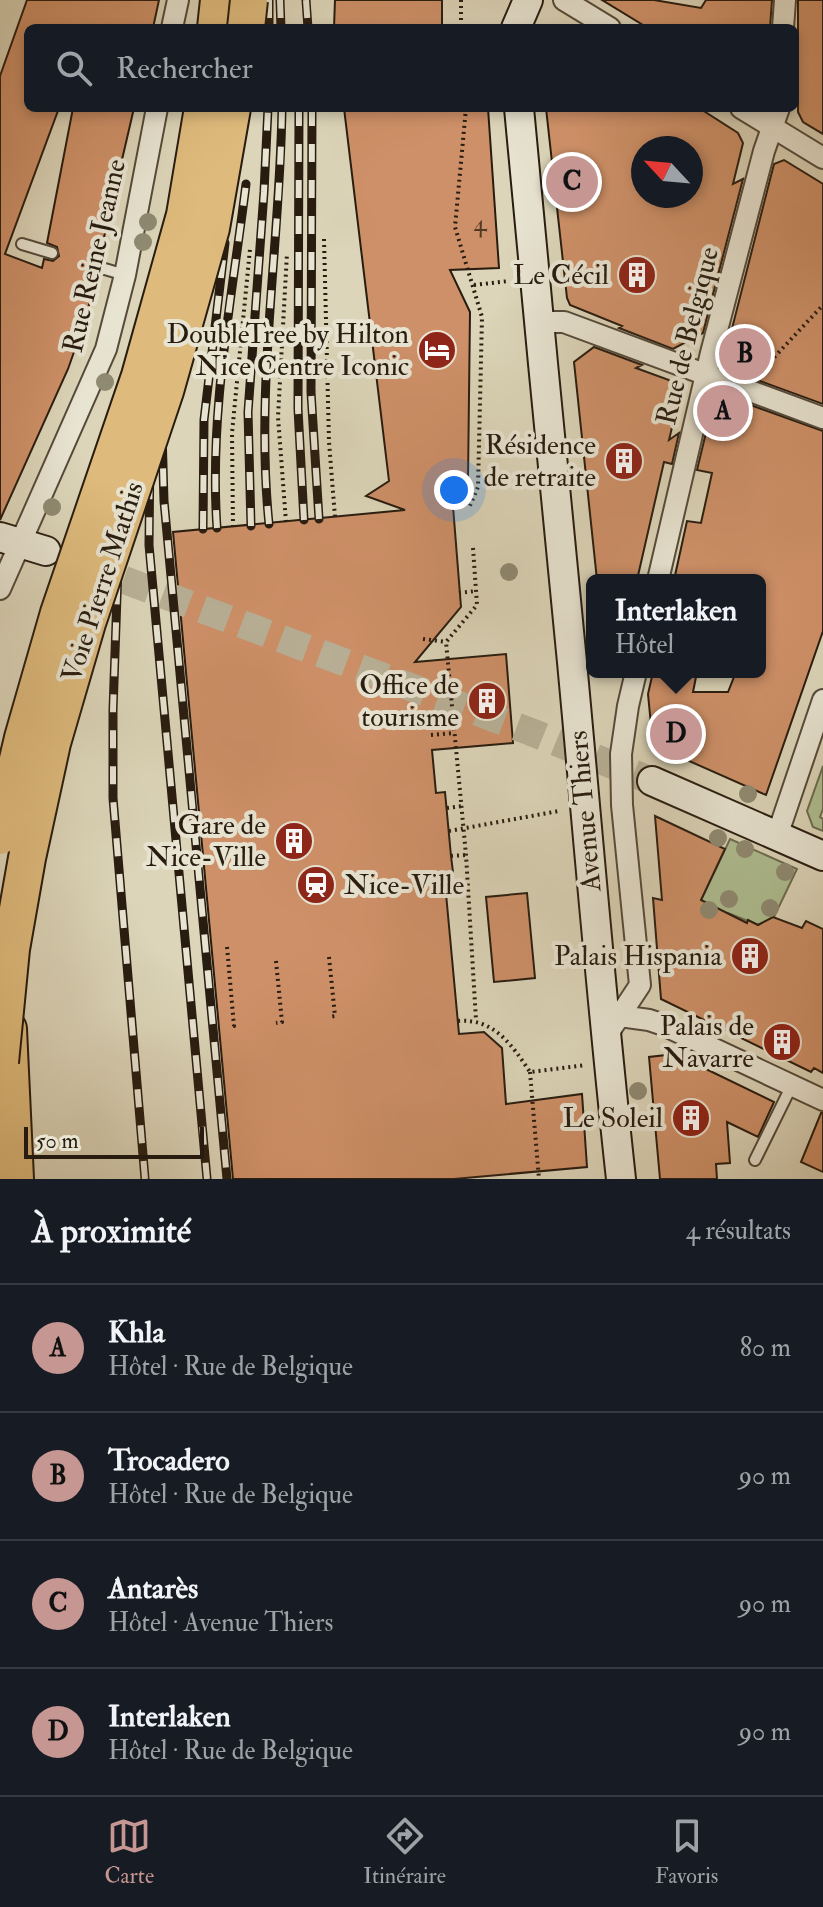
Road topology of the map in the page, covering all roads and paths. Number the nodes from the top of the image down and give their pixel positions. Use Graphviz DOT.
graph roads {
  1 [pos="178,0"];
  2 [pos="219,0"];
  3 [pos="249,0"];
  4 [pos="463,0"];
  5 [pos="528,0"];
  6 [pos="564,0"];
  7 [pos="785,0"];
  8 [pos="173,24"];
  9 [pos="216,24"];
  10 [pos="246,24"];
  11 [pos="461,24"];
  12 [pos="518,24"];
  13 [pos="603,24"];
  14 [pos="783,24"];
  15 [pos="156,112"];
  16 [pos="202,112"];
  17 [pos="231,112"];
  18 [pos="466,112"];
  19 [pos="519,112"];
  20 [pos="755,112"];
  21 [pos="776,118"];
  22 [pos="823,158"];
  23 [pos="324,239"];
  24 [pos="22,244"];
  25 [pos="250,249"];
  26 [pos="52,253"];
  27 [pos="287,253"];
  28 [pos="98,267"];
  29 [pos="125,275"];
  30 [pos="509,281"];
  31 [pos="474,285"];
  32 [pos="823,305"];
  33 [pos="538,322"];
  34 [pos="766,366"];
  35 [pos="706,375"];
  36 [pos="823,418"];
  37 [pos="469,508"];
  38 [pos="335,517"];
  39 [pos="286,522"];
  40 [pos="233,527"];
  41 [pos="22,544"];
  42 [pos="473,548"];
  43 [pos="659,574"];
  44 [pos="0,589"];
  45 [pos="476,591"];
  46 [pos="459,593"];
  47 [pos="423,639"];
  48 [pos="446,642"];
  49 [pos="635,678"];
  50 [pos="823,700"];
  51 [pos="455,733"];
  52 [pos="431,735"];
  53 [pos="652,781"];
  54 [pos="462,806"];
  55 [pos="447,808"];
  56 [pos="559,811"];
  57 [pos="464,830"];
  58 [pos="449,831"];
  59 [pos="0,836"];
  60 [pos="777,836"];
  61 [pos="466,855"];
  62 [pos="451,856"];
  63 [pos="823,856"];
  64 [pos="227,947"];
  65 [pos="329,957"];
  66 [pos="276,961"];
  67 [pos="6,982"];
  68 [pos="329,1017"];
  69 [pos="476,1020"];
  70 [pos="458,1021"];
  71 [pos="276,1023"];
  72 [pos="231,1026"];
  73 [pos="613,1027"];
  74 [pos="498,1034"];
  75 [pos="493,1040"];
  76 [pos="0,1062"];
  77 [pos="580,1065"];
  78 [pos="530,1072"];
  79 [pos="792,1085"];
  80 [pos="823,1100"];
  81 [pos="755,1160"];
  82 [pos="15,1179"];
  83 [pos="539,1179"];
  84 [pos="621,1179"];
  1 -- 8 [label="street"];
  2 -- 9 [label="highway"];
  3 -- 10 [label="highway, bridge"];
  4 -- 11 [label="path"];
  5 -- 12 [label="street"];
  6 -- 13 [label="street"];
  7 -- 14 [label="street"];
  15 -- 29 [label="street, Rue Reine Jeanne"];
  16 -- 59 [label="highway, Voie Pierre Mathis, bridge"];
  17 -- 67 [label="highway, Voie Pierre Mathis, bridge"];
  18 -- 31 [label="path"];
  19 -- 33 [label="street, Avenue Thiers"];
  20 -- 21 [label="street"];
  21 -- 22 [label="street"];
  21 -- 35 [label="street, Rue de Belgique"];
  23 -- 38 [label="path"];
  24 -- 26 [label="lane"];
  25 -- 40 [label="path"];
  27 -- 39 [label="path"];
  28 -- 29 [label="lane"];
  29 -- 41 [label="street, Rue Reine Jeanne"];
  30 -- 31 [label="path"];
  31 -- 37 [label="path"];
  32 -- 34 [label="path"];
  33 -- 35 [label="street"];
  33 -- 73 [label="street, Avenue Thiers"];
  35 -- 36 [label="street"];
  35 -- 43 [label="street, Rue de Belgique"];
  41 -- 44 [label="street, Rue Reine Jeanne"];
  42 -- 45 [label="path"];
  45 -- 46 [label="path"];
  45 -- 48 [label="path"];
  47 -- 48 [label="path"];
  48 -- 51 [label="path"];
  49 -- 73 [label="street"];
  50 -- 60 [label="street"];
  51 -- 52 [label="path"];
  51 -- 54 [label="path"];
  53 -- 60 [label="street"];
  54 -- 55 [label="path"];
  54 -- 57 [label="path"];
  56 -- 57 [label="path"];
  57 -- 58 [label="path"];
  57 -- 61 [label="path"];
  60 -- 63 [label="street"];
  61 -- 62 [label="path"];
  61 -- 69 [label="path"];
  64 -- 72 [label="path"];
  65 -- 68 [label="path"];
  66 -- 71 [label="path"];
  67 -- 76 [label="highway, Voie Pierre Mathis, bridge"];
  67 -- 82 [label="highway, bridge"];
  69 -- 70 [label="path"];
  69 -- 74 [label="path"];
  73 -- 79 [label="street"];
  73 -- 84 [label="street, Avenue Thiers"];
  74 -- 75 [label="path"];
  74 -- 78 [label="path"];
  77 -- 78 [label="path"];
  78 -- 83 [label="path"];
  79 -- 80 [label="street"];
  79 -- 81 [label="lane"];
}
